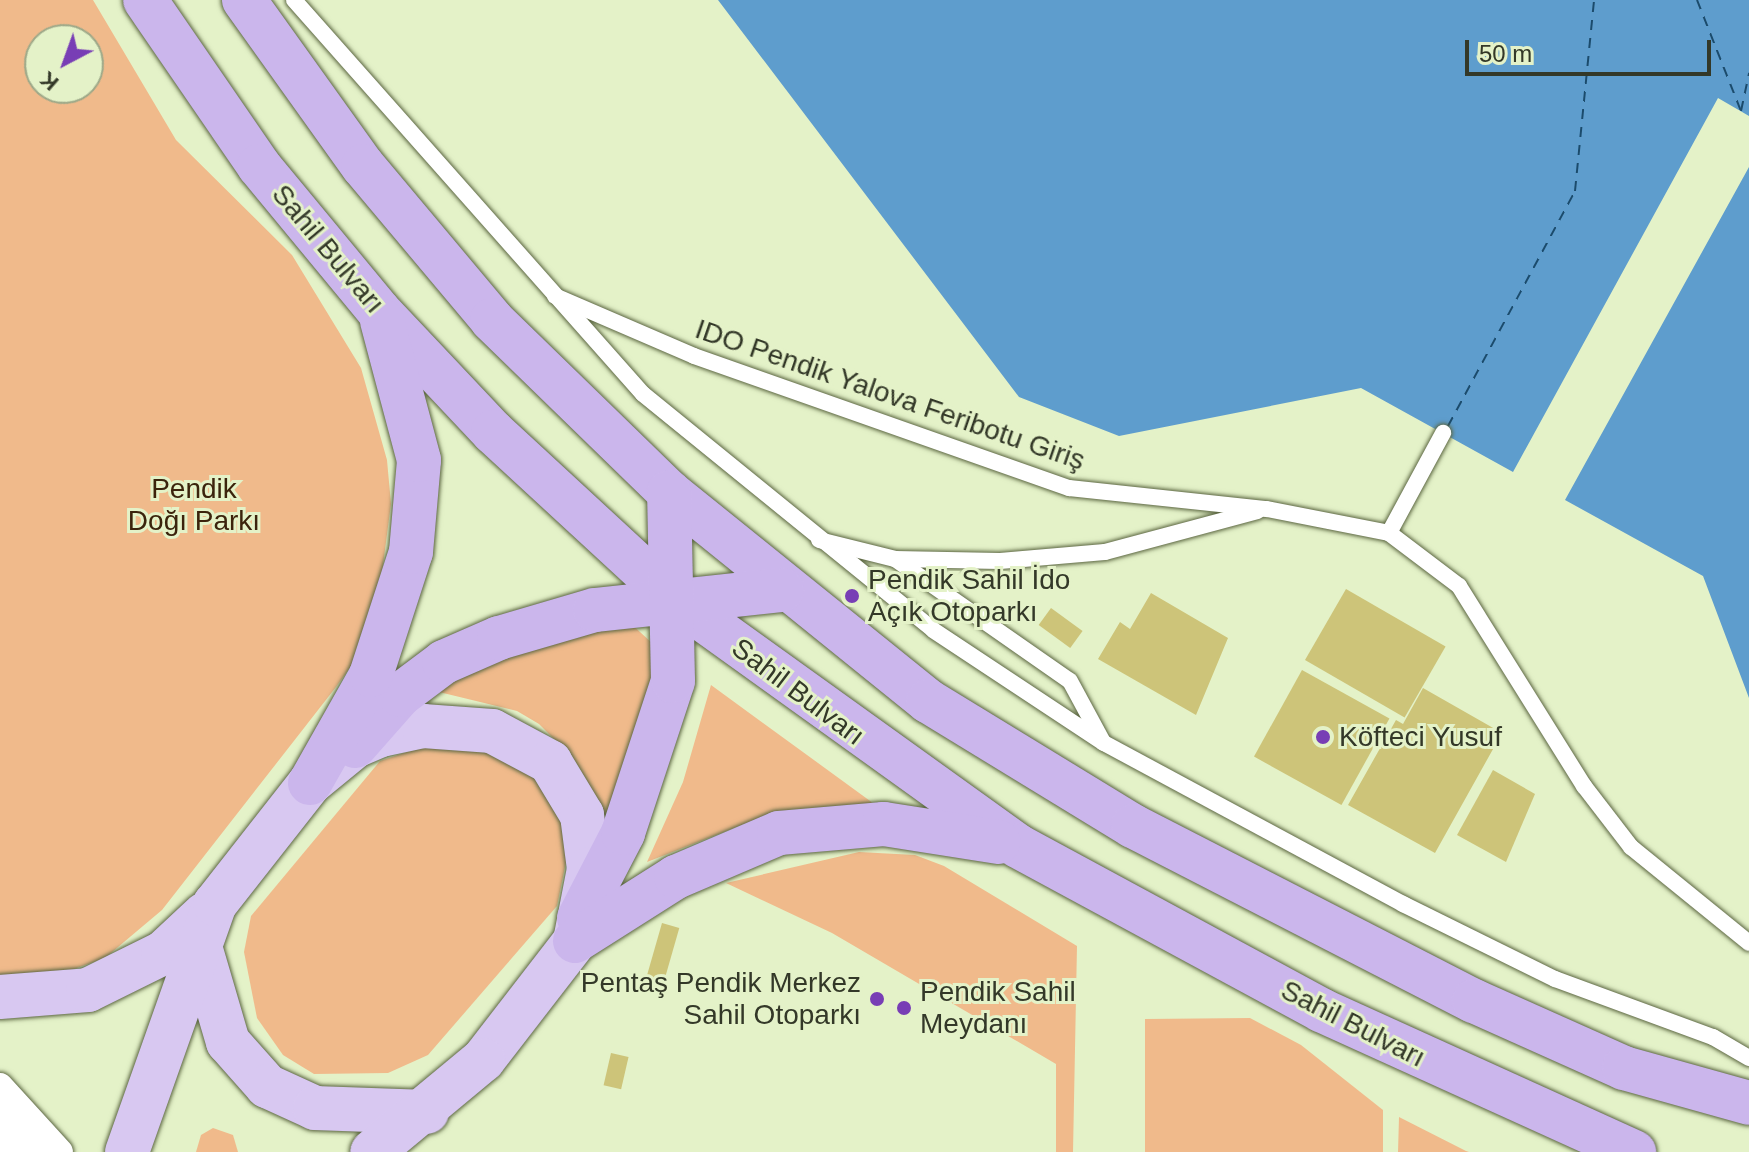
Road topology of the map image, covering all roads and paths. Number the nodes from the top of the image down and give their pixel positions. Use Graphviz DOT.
graph roads {
  1 [pos="145,0"];
  2 [pos="244,0"];
  3 [pos="294,0"];
  4 [pos="549,293"];
  5 [pos="379,311"];
  6 [pos="1443,433"];
  7 [pos="669,492"];
  8 [pos="1267,509"];
  9 [pos="1389,533"];
  10 [pos="814,539"];
  11 [pos="895,559"];
  12 [pos="782,590"];
  13 [pos="673,598"];
  14 [pos="1104,743"];
  15 [pos="355,746"];
  16 [pos="310,783"];
  17 [pos="1018,846"];
  18 [pos="207,923"];
  19 [pos="577,930"];
  20 [pos="1749,943"];
  21 [pos="0,997"];
  22 [pos="1749,1058"];
  23 [pos="0,1086"];
  24 [pos="1749,1103"];
  25 [pos="427,1112"];
  26 [pos="0,1117"];
  27 [pos="25,1152"];
  28 [pos="60,1152"];
  29 [pos="127,1152"];
  30 [pos="372,1152"];
  31 [pos="1634,1152"];
  1 -- 5 [label="highway, Sahil Bulvarı"];
  2 -- 7 [label="highway"];
  3 -- 4 [label="lane"];
  4 -- 8 [label="lane, IDO Pendik Yalova Feribotu Giriş"];
  4 -- 10 [label="lane"];
  5 -- 13 [label="highway, Sahil Bulvarı"];
  5 -- 16 [label="highway"];
  6 -- 9 [label="lane"];
  7 -- 12 [label="highway"];
  7 -- 13 [label="highway"];
  8 -- 9 [label="lane, IDO Pendik Yalova Feribotu Giriş"];
  8 -- 11 [label="lane"];
  9 -- 20 [label="lane, IDO Pendik Yalova Feribotu Giriş"];
  10 -- 11 [label="lane"];
  10 -- 14 [label="lane"];
  11 -- 14 [label="lane"];
  12 -- 13 [label="highway"];
  12 -- 24 [label="highway"];
  13 -- 15 [label="highway"];
  13 -- 17 [label="highway, Sahil Bulvarı"];
  13 -- 19 [label="highway"];
  14 -- 22 [label="lane"];
  15 -- 16 [label="main road"];
  15 -- 19 [label="main road"];
  16 -- 18 [label="main road"];
  17 -- 19 [label="highway"];
  17 -- 31 [label="highway, Sahil Bulvarı"];
  18 -- 21 [label="main road"];
  18 -- 25 [label="main road"];
  18 -- 29 [label="main road"];
  19 -- 25 [label="main road"];
  23 -- 28 [label="street"];
  25 -- 30 [label="main road"];
  26 -- 27 [label="street"];
}
